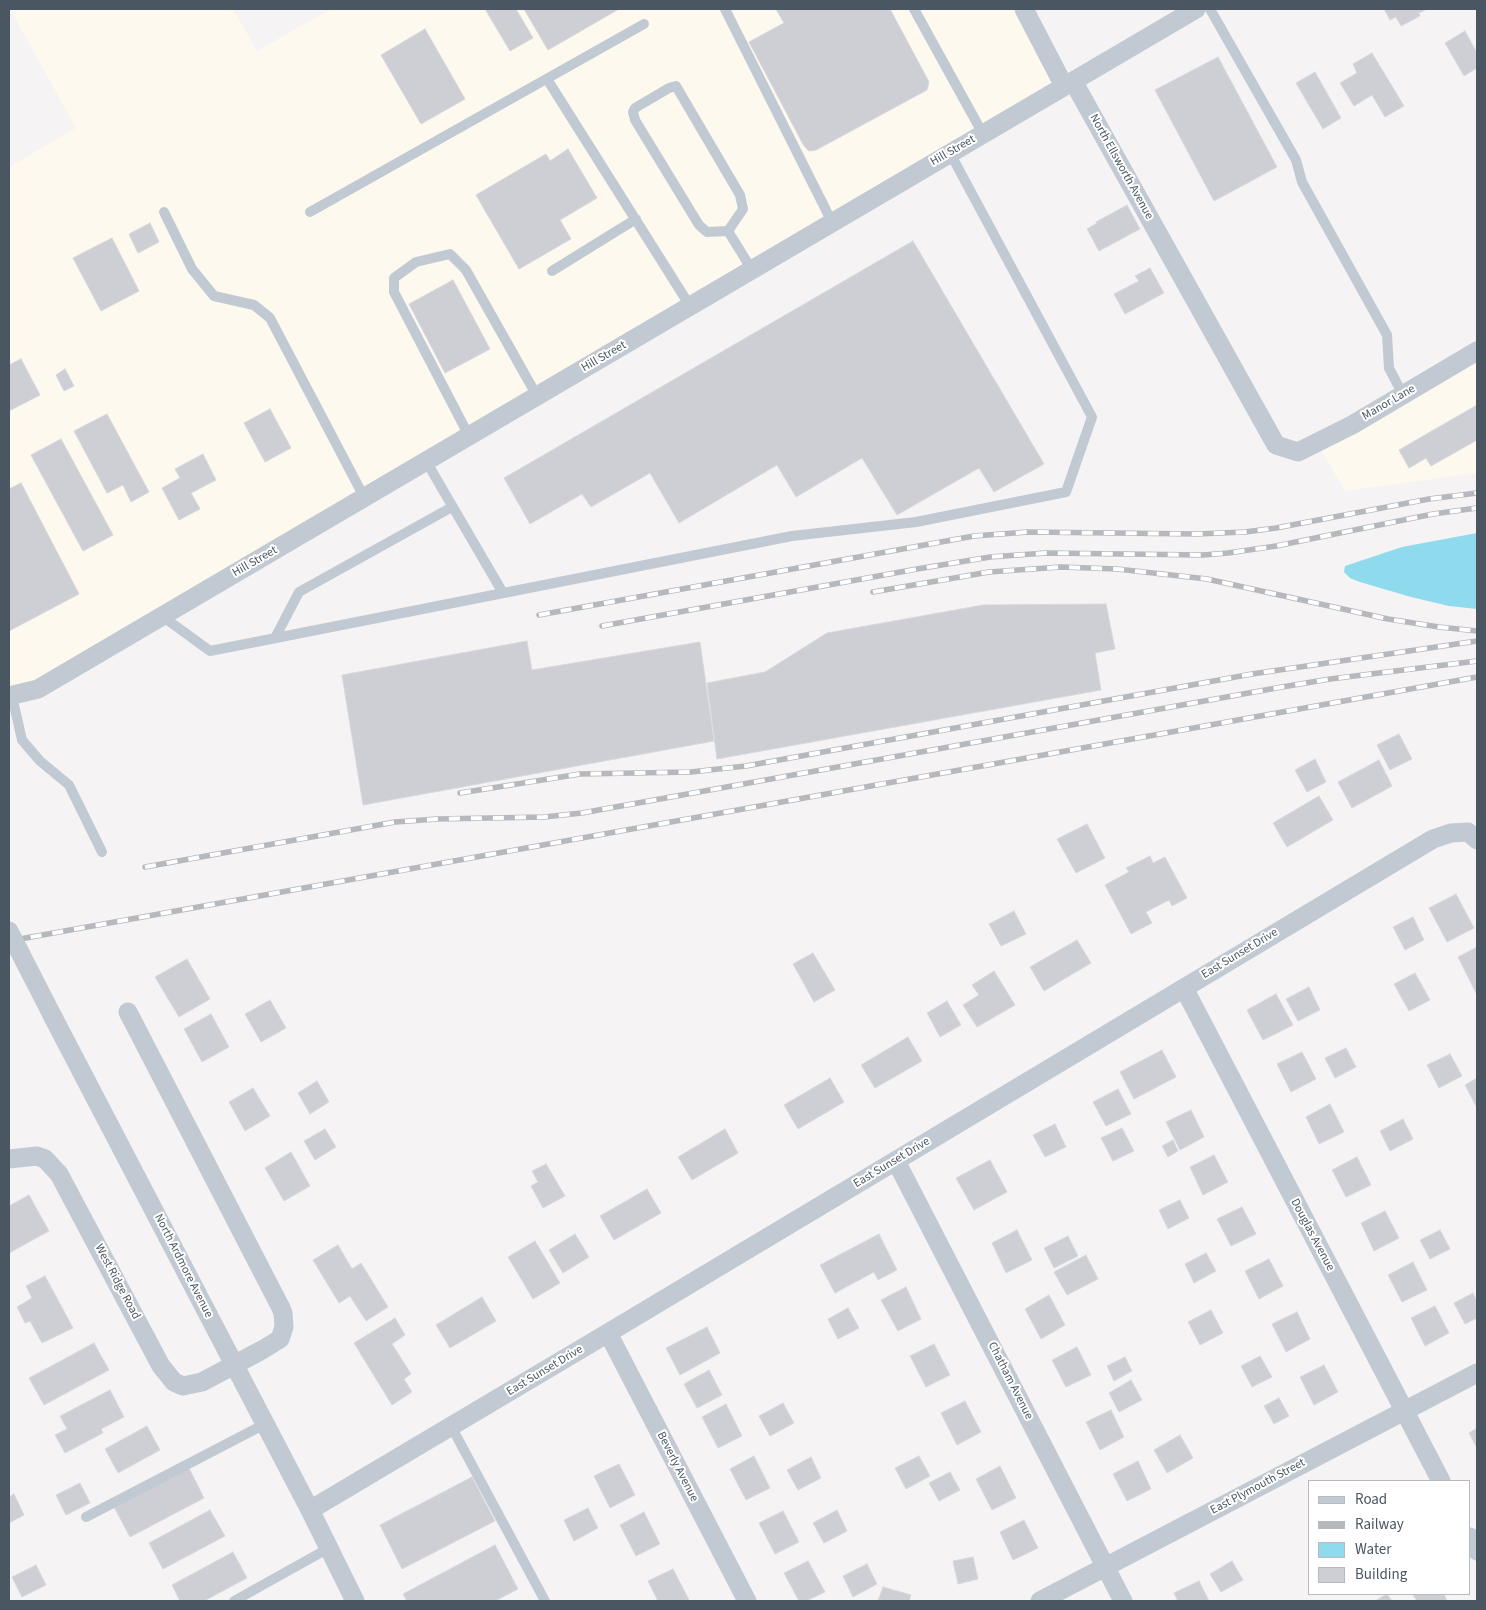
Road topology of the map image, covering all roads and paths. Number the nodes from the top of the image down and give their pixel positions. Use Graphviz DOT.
graph roads {
  1 [pos="725,9"];
  2 [pos="914,9"];
  3 [pos="1024,9"];
  4 [pos="1196,9"];
  5 [pos="1210,9"];
  6 [pos="644,24"];
  7 [pos="547,79"];
  8 [pos="1069,83"];
  9 [pos="983,134"];
  10 [pos="950,153"];
  11 [pos="164,212"];
  12 [pos="310,212"];
  13 [pos="636,219"];
  14 [pos="832,222"];
  15 [pos="728,231"];
  16 [pos="752,270"];
  17 [pos="552,271"];
  18 [pos="690,306"];
  19 [pos="1477,351"];
  20 [pos="1403,395"];
  21 [pos="537,396"];
  22 [pos="468,436"];
  23 [pos="1298,452"];
  24 [pos="426,461"];
  25 [pos="364,498"];
  26 [pos="452,506"];
  27 [pos="503,593"];
  28 [pos="162,616"];
  29 [pos="275,638"];
  30 [pos="11,696"];
  31 [pos="1477,840"];
  32 [pos="102,852"];
  33 [pos="9,932"];
  34 [pos="1184,988"];
  35 [pos="128,1012"];
  36 [pos="9,1159"];
  37 [pos="896,1161"];
  38 [pos="608,1333"];
  39 [pos="234,1365"];
  40 [pos="1477,1373"];
  41 [pos="1404,1411"];
  42 [pos="265,1424"];
  43 [pos="451,1426"];
  44 [pos="1440,1480"];
  45 [pos="310,1510"];
  46 [pos="86,1517"];
  47 [pos="1471,1539"];
  48 [pos="329,1548"];
  49 [pos="1477,1551"];
  50 [pos="1105,1567"];
  51 [pos="234,1601"];
  52 [pos="355,1601"];
  53 [pos="545,1601"];
  54 [pos="746,1601"];
  55 [pos="1040,1601"];
  56 [pos="1123,1601"];
  1 -- 14 [label="lane"];
  2 -- 9 [label="lane"];
  3 -- 8 [label="street, North Ellsworth Avenue"];
  4 -- 8 [label="street, Hill Street"];
  5 -- 20 [label="lane"];
  6 -- 7 [label="lane"];
  7 -- 12 [label="lane"];
  7 -- 13 [label="lane"];
  8 -- 9 [label="street, Hill Street"];
  8 -- 23 [label="street, North Ellsworth Avenue"];
  9 -- 10 [label="street, Hill Street"];
  10 -- 14 [label="street, Hill Street"];
  10 -- 27 [label="lane"];
  11 -- 25 [label="lane"];
  13 -- 17 [label="lane"];
  13 -- 18 [label="lane"];
  14 -- 16 [label="street, Hill Street"];
  15 -- 15 [label="lane"];
  15 -- 16 [label="lane"];
  16 -- 18 [label="street, Hill Street"];
  18 -- 21 [label="street, Hill Street"];
  19 -- 20 [label="street, Manor Lane"];
  20 -- 23 [label="street, Manor Lane"];
  21 -- 22 [label="street, Hill Street"];
  21 -- 22 [label="lane"];
  22 -- 24 [label="street, Hill Street"];
  24 -- 25 [label="street, Hill Street"];
  24 -- 26 [label="lane"];
  25 -- 28 [label="street, Hill Street"];
  26 -- 27 [label="lane"];
  26 -- 29 [label="lane"];
  27 -- 29 [label="lane"];
  28 -- 29 [label="lane"];
  28 -- 30 [label="street, Hill Street"];
  30 -- 32 [label="lane"];
  31 -- 34 [label="street, East Sunset Drive"];
  33 -- 39 [label="street, North Ardmore Avenue, bridge"];
  34 -- 37 [label="street, East Sunset Drive"];
  34 -- 41 [label="street, Douglas Avenue"];
  35 -- 39 [label="street"];
  36 -- 39 [label="street, West Ridge Road"];
  37 -- 38 [label="street, East Sunset Drive"];
  37 -- 50 [label="street, Chatham Avenue"];
  38 -- 43 [label="street, East Sunset Drive"];
  38 -- 54 [label="street, Beverly Avenue"];
  39 -- 42 [label="street, North Ardmore Avenue"];
  40 -- 41 [label="street, East Plymouth Street"];
  41 -- 44 [label="street, Douglas Avenue"];
  41 -- 50 [label="street, East Plymouth Street"];
  42 -- 45 [label="street, North Ardmore Avenue"];
  42 -- 46 [label="lane"];
  43 -- 45 [label="street, East Sunset Drive"];
  43 -- 53 [label="lane"];
  45 -- 48 [label="street, North Ardmore Avenue"];
  47 -- 49 [label="street"];
  48 -- 51 [label="lane"];
  48 -- 52 [label="street, North Ardmore Avenue"];
  50 -- 55 [label="street, East Plymouth Street"];
  50 -- 56 [label="street, Chatham Avenue"];
}
